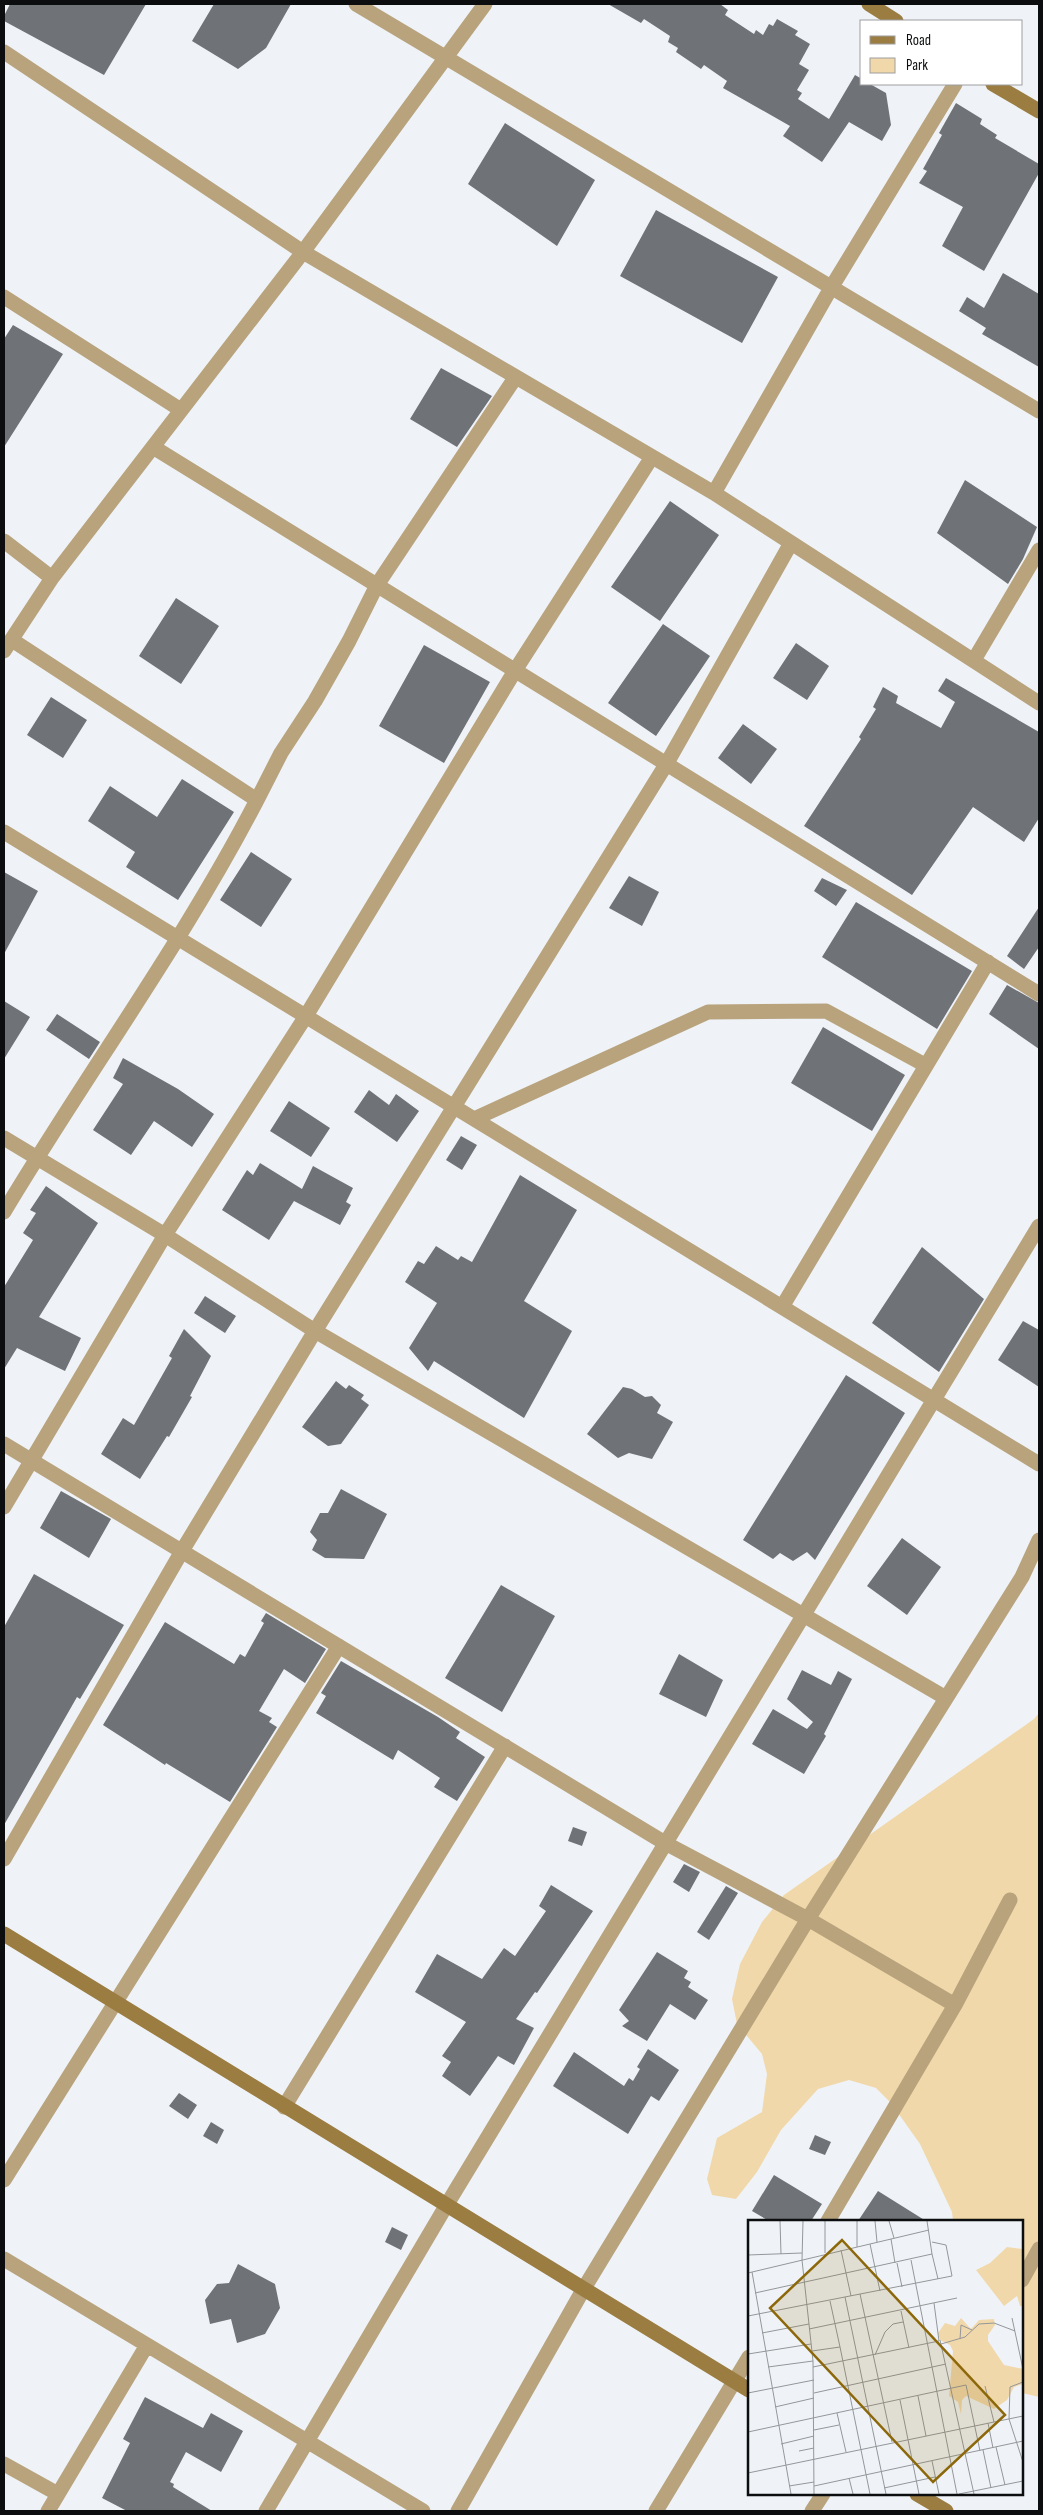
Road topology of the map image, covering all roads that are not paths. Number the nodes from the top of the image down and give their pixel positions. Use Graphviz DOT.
graph roads {
  1 [pos="356,4"];
  2 [pos="485,4"];
  3 [pos="869,4"];
  4 [pos="894,20"];
  5 [pos="4,52"];
  6 [pos="446,59"];
  7 [pos="954,85"];
  8 [pos="995,85"];
  9 [pos="1039,111"];
  10 [pos="302,252"];
  11 [pos="831,288"];
  12 [pos="4,297"];
  13 [pos="515,378"];
  14 [pos="181,410"];
  15 [pos="1039,411"];
  16 [pos="153,447"];
  17 [pos="652,457"];
  18 [pos="714,494"];
  19 [pos="4,541"];
  20 [pos="791,543"];
  21 [pos="1039,550"];
  22 [pos="52,578"];
  23 [pos="377,585"];
  24 [pos="8,646"];
  25 [pos="974,660"];
  26 [pos="516,669"];
  27 [pos="1039,703"];
  28 [pos="667,763"];
  29 [pos="257,800"];
  30 [pos="4,832"];
  31 [pos="179,939"];
  32 [pos="988,962"];
  33 [pos="1039,994"];
  34 [pos="306,1016"];
  35 [pos="925,1065"];
  36 [pos="454,1107"];
  37 [pos="474,1118"];
  38 [pos="4,1138"];
  39 [pos="36,1157"];
  40 [pos="4,1212"];
  41 [pos="1039,1226"];
  42 [pos="166,1235"];
  43 [pos="782,1306"];
  44 [pos="315,1331"];
  45 [pos="933,1398"];
  46 [pos="4,1444"];
  47 [pos="32,1460"];
  48 [pos="1039,1464"];
  49 [pos="4,1507"];
  50 [pos="1039,1540"];
  51 [pos="182,1551"];
  52 [pos="802,1616"];
  53 [pos="339,1646"];
  54 [pos="946,1698"];
  55 [pos="505,1746"];
  56 [pos="665,1843"];
  57 [pos="4,1859"];
  58 [pos="1010,1900"];
  59 [pos="808,1918"];
  60 [pos="4,1934"];
  61 [pos="116,2004"];
  62 [pos="955,2005"];
  63 [pos="284,2107"];
  64 [pos="4,2180"];
  65 [pos="446,2206"];
  66 [pos="829,2220"];
  67 [pos="1039,2249"];
  68 [pos="4,2258"];
  69 [pos="1023,2278"];
  70 [pos="583,2290"];
  71 [pos="147,2345"];
  72 [pos="748,2358"];
  73 [pos="735,2381"];
  74 [pos="748,2389"];
  75 [pos="308,2442"];
  76 [pos="4,2464"];
  77 [pos="58,2494"];
  78 [pos="822,2495"];
  79 [pos="919,2495"];
  80 [pos="48,2511"];
  81 [pos="266,2511"];
  82 [pos="423,2511"];
  83 [pos="458,2511"];
  84 [pos="656,2511"];
  85 [pos="812,2511"];
  86 [pos="946,2511"];
  1 -- 6 [label="street"];
  2 -- 6 [label="street"];
  3 -- 4 [label="street"];
  5 -- 10 [label="street"];
  6 -- 10 [label="street"];
  6 -- 11 [label="street"];
  7 -- 11 [label="street"];
  8 -- 9 [label="street"];
  10 -- 13 [label="street"];
  10 -- 14 [label="street"];
  11 -- 15 [label="street"];
  11 -- 18 [label="street"];
  12 -- 14 [label="street"];
  13 -- 17 [label="street"];
  13 -- 23 [label="street"];
  14 -- 16 [label="street"];
  16 -- 22 [label="street"];
  16 -- 23 [label="street"];
  17 -- 18 [label="street"];
  17 -- 26 [label="street"];
  18 -- 20 [label="street"];
  19 -- 22 [label="street"];
  20 -- 25 [label="street"];
  20 -- 28 [label="street"];
  21 -- 25 [label="street"];
  22 -- 24 [label="street"];
  23 -- 26 [label="street"];
  23 -- 29 [label="street"];
  24 -- 29 [label="street"];
  25 -- 27 [label="street"];
  26 -- 28 [label="street"];
  26 -- 34 [label="street"];
  28 -- 32 [label="street"];
  28 -- 36 [label="street"];
  29 -- 31 [label="street"];
  30 -- 31 [label="street"];
  31 -- 34 [label="street"];
  31 -- 39 [label="street"];
  32 -- 33 [label="street"];
  32 -- 35 [label="street"];
  34 -- 36 [label="street"];
  34 -- 42 [label="street"];
  35 -- 37 [label="street"];
  35 -- 43 [label="street"];
  36 -- 37 [label="street"];
  36 -- 44 [label="street"];
  37 -- 43 [label="street"];
  38 -- 39 [label="street"];
  39 -- 40 [label="street"];
  39 -- 42 [label="street"];
  41 -- 45 [label="street"];
  42 -- 44 [label="street"];
  42 -- 47 [label="street"];
  43 -- 45 [label="street"];
  44 -- 51 [label="street"];
  44 -- 52 [label="street"];
  45 -- 48 [label="street"];
  45 -- 52 [label="street"];
  46 -- 47 [label="street"];
  47 -- 49 [label="street"];
  47 -- 51 [label="street"];
  50 -- 54 [label="street"];
  51 -- 53 [label="street"];
  51 -- 57 [label="street"];
  52 -- 54 [label="street"];
  52 -- 56 [label="street"];
  53 -- 55 [label="street"];
  53 -- 61 [label="street"];
  54 -- 59 [label="street"];
  55 -- 56 [label="street"];
  55 -- 63 [label="street"];
  56 -- 59 [label="street"];
  56 -- 65 [label="street"];
  58 -- 62 [label="street"];
  59 -- 62 [label="street"];
  59 -- 70 [label="street"];
  60 -- 61 [label="street"];
  61 -- 63 [label="street"];
  61 -- 64 [label="street"];
  62 -- 66 [label="street"];
  63 -- 65 [label="street"];
  65 -- 70 [label="street"];
  65 -- 75 [label="street"];
  67 -- 69 [label="street"];
  68 -- 71 [label="street"];
  70 -- 73 [label="street"];
  70 -- 83 [label="street"];
  71 -- 75 [label="street"];
  71 -- 77 [label="street"];
  72 -- 73 [label="street"];
  73 -- 74 [label="street"];
  73 -- 84 [label="street"];
  75 -- 81 [label="street"];
  75 -- 82 [label="street"];
  76 -- 77 [label="street"];
  77 -- 80 [label="street"];
  78 -- 85 [label="street"];
  79 -- 86 [label="street"];
}
